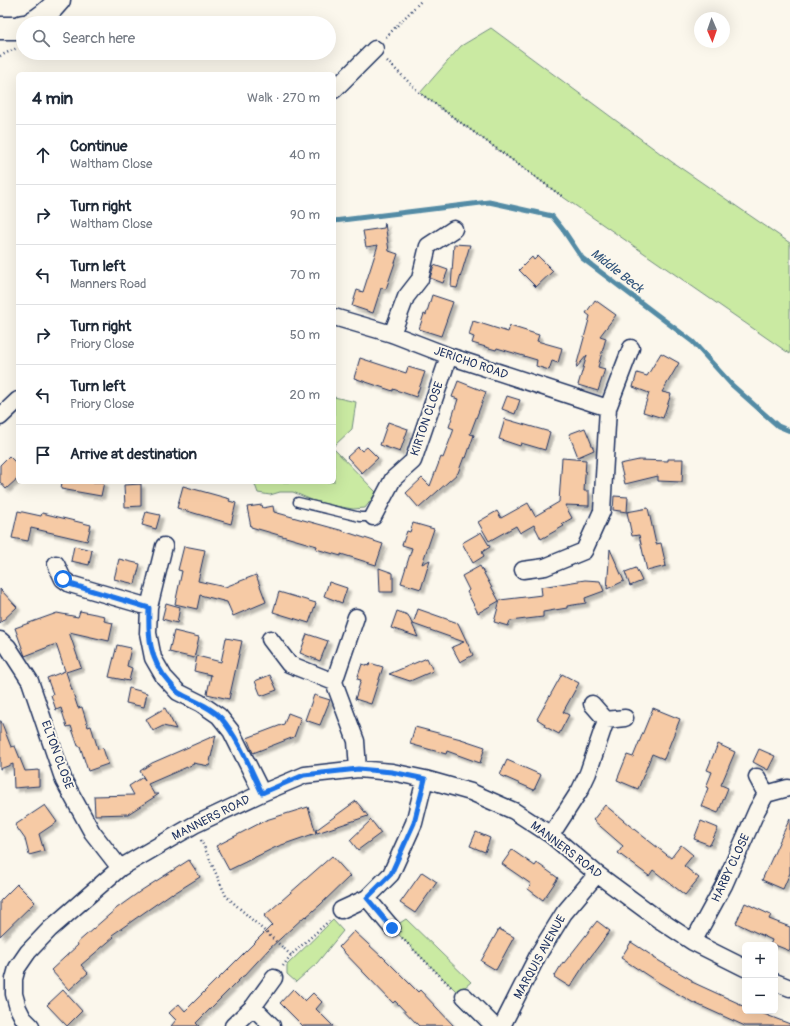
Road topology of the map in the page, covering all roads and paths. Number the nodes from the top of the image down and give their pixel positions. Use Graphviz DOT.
graph roads {
  1 [pos="59,0"];
  2 [pos="422,0"];
  3 [pos="44,16"];
  4 [pos="16,32"];
  5 [pos="375,49"];
  6 [pos="0,56"];
  7 [pos="336,88"];
  8 [pos="563,197"];
  9 [pos="454,229"];
  10 [pos="336,318"];
  11 [pos="392,334"];
  12 [pos="631,348"];
  13 [pos="448,356"];
  14 [pos="16,402"];
  15 [pos="608,408"];
  16 [pos="0,417"];
  17 [pos="298,502"];
  18 [pos="373,517"];
  19 [pos="164,546"];
  20 [pos="56,564"];
  21 [pos="522,570"];
  22 [pos="149,608"];
  23 [pos="356,617"];
  24 [pos="270,639"];
  25 [pos="0,640"];
  26 [pos="334,682"];
  27 [pos="592,704"];
  28 [pos="625,718"];
  29 [pos="606,720"];
  30 [pos="358,769"];
  31 [pos="757,777"];
  32 [pos="425,779"];
  33 [pos="788,788"];
  34 [pos="262,793"];
  35 [pos="766,794"];
  36 [pos="194,825"];
  37 [pos="551,835"];
  38 [pos="120,868"];
  39 [pos="597,874"];
  40 [pos="367,898"];
  41 [pos="341,910"];
  42 [pos="392,928"];
  43 [pos="694,942"];
  44 [pos="291,955"];
  45 [pos="742,966"];
  46 [pos="274,978"];
  47 [pos="778,983"];
  48 [pos="790,988"];
  49 [pos="464,996"];
  50 [pos="253,1007"];
  51 [pos="31,1026"];
  52 [pos="233,1026"];
  53 [pos="272,1026"];
  54 [pos="494,1026"];
  55 [pos="502,1026"];
  1 -- 3 [label="main road"];
  2 -- 5 [label="path"];
  4 -- 6 [label="path"];
  5 -- 7 [label="street"];
  5 -- 8 [label="path"];
  9 -- 11 [label="street"];
  10 -- 11 [label="street, JERICHO ROAD"];
  11 -- 13 [label="street, JERICHO ROAD"];
  12 -- 15 [label="street"];
  13 -- 15 [label="street, JERICHO ROAD"];
  13 -- 18 [label="street, KIRTON CLOSE"];
  14 -- 16 [label="street"];
  15 -- 21 [label="street"];
  17 -- 18 [label="lane"];
  19 -- 22 [label="street"];
  20 -- 22 [label="street"];
  22 -- 34 [label="street"];
  23 -- 26 [label="street"];
  24 -- 26 [label="street"];
  25 -- 38 [label="street, ELTON CLOSE"];
  26 -- 30 [label="street"];
  27 -- 29 [label="street"];
  28 -- 29 [label="street"];
  29 -- 37 [label="street"];
  30 -- 32 [label="street, MANNERS ROAD"];
  30 -- 34 [label="street, MANNERS ROAD"];
  31 -- 35 [label="street"];
  32 -- 37 [label="street, MANNERS ROAD"];
  32 -- 40 [label="street"];
  33 -- 35 [label="street"];
  34 -- 36 [label="street, MANNERS ROAD"];
  35 -- 43 [label="street, HARBY CLOSE"];
  36 -- 38 [label="street, MANNERS ROAD"];
  36 -- 44 [label="path"];
  37 -- 39 [label="street, MANNERS ROAD"];
  38 -- 51 [label="street, MANNERS ROAD"];
  39 -- 43 [label="street, MANNERS ROAD"];
  39 -- 55 [label="street, MARQUIS AVENUE"];
  40 -- 41 [label="street"];
  40 -- 42 [label="street"];
  41 -- 44 [label="path"];
  42 -- 49 [label="path"];
  43 -- 45 [label="street, MANNERS ROAD"];
  44 -- 46 [label="path"];
  46 -- 50 [label="street"];
  47 -- 48 [label="street"];
  49 -- 54 [label="street"];
  50 -- 52 [label="street"];
  50 -- 53 [label="street"];
}
